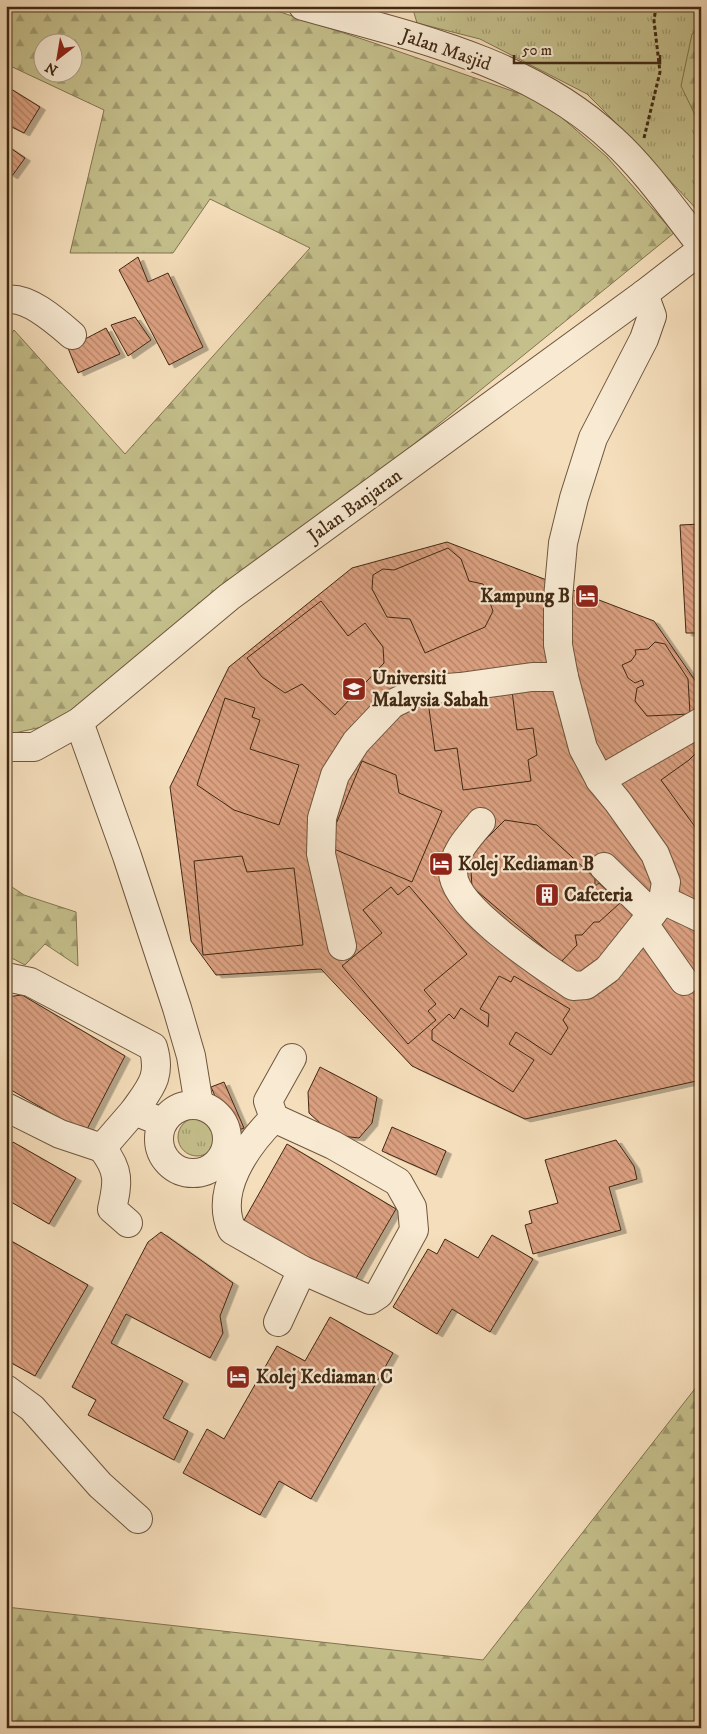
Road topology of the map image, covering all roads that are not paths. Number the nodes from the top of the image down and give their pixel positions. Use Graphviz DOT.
graph roads {
  1 [pos="303,6"];
  2 [pos="382,17"];
  3 [pos="701,245"];
  4 [pos="701,250"];
  5 [pos="644,294"];
  6 [pos="6,300"];
  7 [pos="72,335"];
  8 [pos="564,677"];
  9 [pos="79,722"];
  10 [pos="701,722"];
  11 [pos="6,747"];
  12 [pos="600,780"];
  13 [pos="481,822"];
  14 [pos="604,867"];
  15 [pos="653,912"];
  16 [pos="701,918"];
  17 [pos="342,946"];
  18 [pos="6,977"];
  19 [pos="684,981"];
  20 [pos="292,1058"];
  21 [pos="199,1105"];
  22 [pos="6,1107"];
  23 [pos="134,1111"];
  24 [pos="274,1118"];
  25 [pos="163,1121"];
  26 [pos="102,1148"];
  27 [pos="232,1158"];
  28 [pos="128,1223"];
  29 [pos="302,1270"];
  30 [pos="278,1322"];
  31 [pos="6,1389"];
  32 [pos="138,1519"];
  1 -- 2 [label="street, Jalan Masjid"];
  2 -- 3 [label="street, Jalan Masjid"];
  4 -- 5 [label="street, Jalan Banjaran"];
  5 -- 8 [label="street"];
  5 -- 9 [label="street, Jalan Banjaran"];
  6 -- 7 [label="street"];
  8 -- 12 [label="street"];
  8 -- 17 [label="street"];
  9 -- 11 [label="street, Jalan Banjaran"];
  9 -- 21 [label="street"];
  10 -- 12 [label="street"];
  12 -- 15 [label="street"];
  13 -- 15 [label="street"];
  14 -- 15 [label="street"];
  15 -- 16 [label="street"];
  15 -- 19 [label="street"];
  18 -- 23 [label="street"];
  20 -- 24 [label="street"];
  21 -- 25 [label="street"];
  21 -- 27 [label="street"];
  22 -- 26 [label="street"];
  23 -- 25 [label="street"];
  23 -- 26 [label="street"];
  24 -- 27 [label="street"];
  24 -- 29 [label="street"];
  25 -- 27 [label="street"];
  26 -- 28 [label="street"];
  27 -- 29 [label="street"];
  29 -- 30 [label="street"];
  31 -- 32 [label="street"];
}
